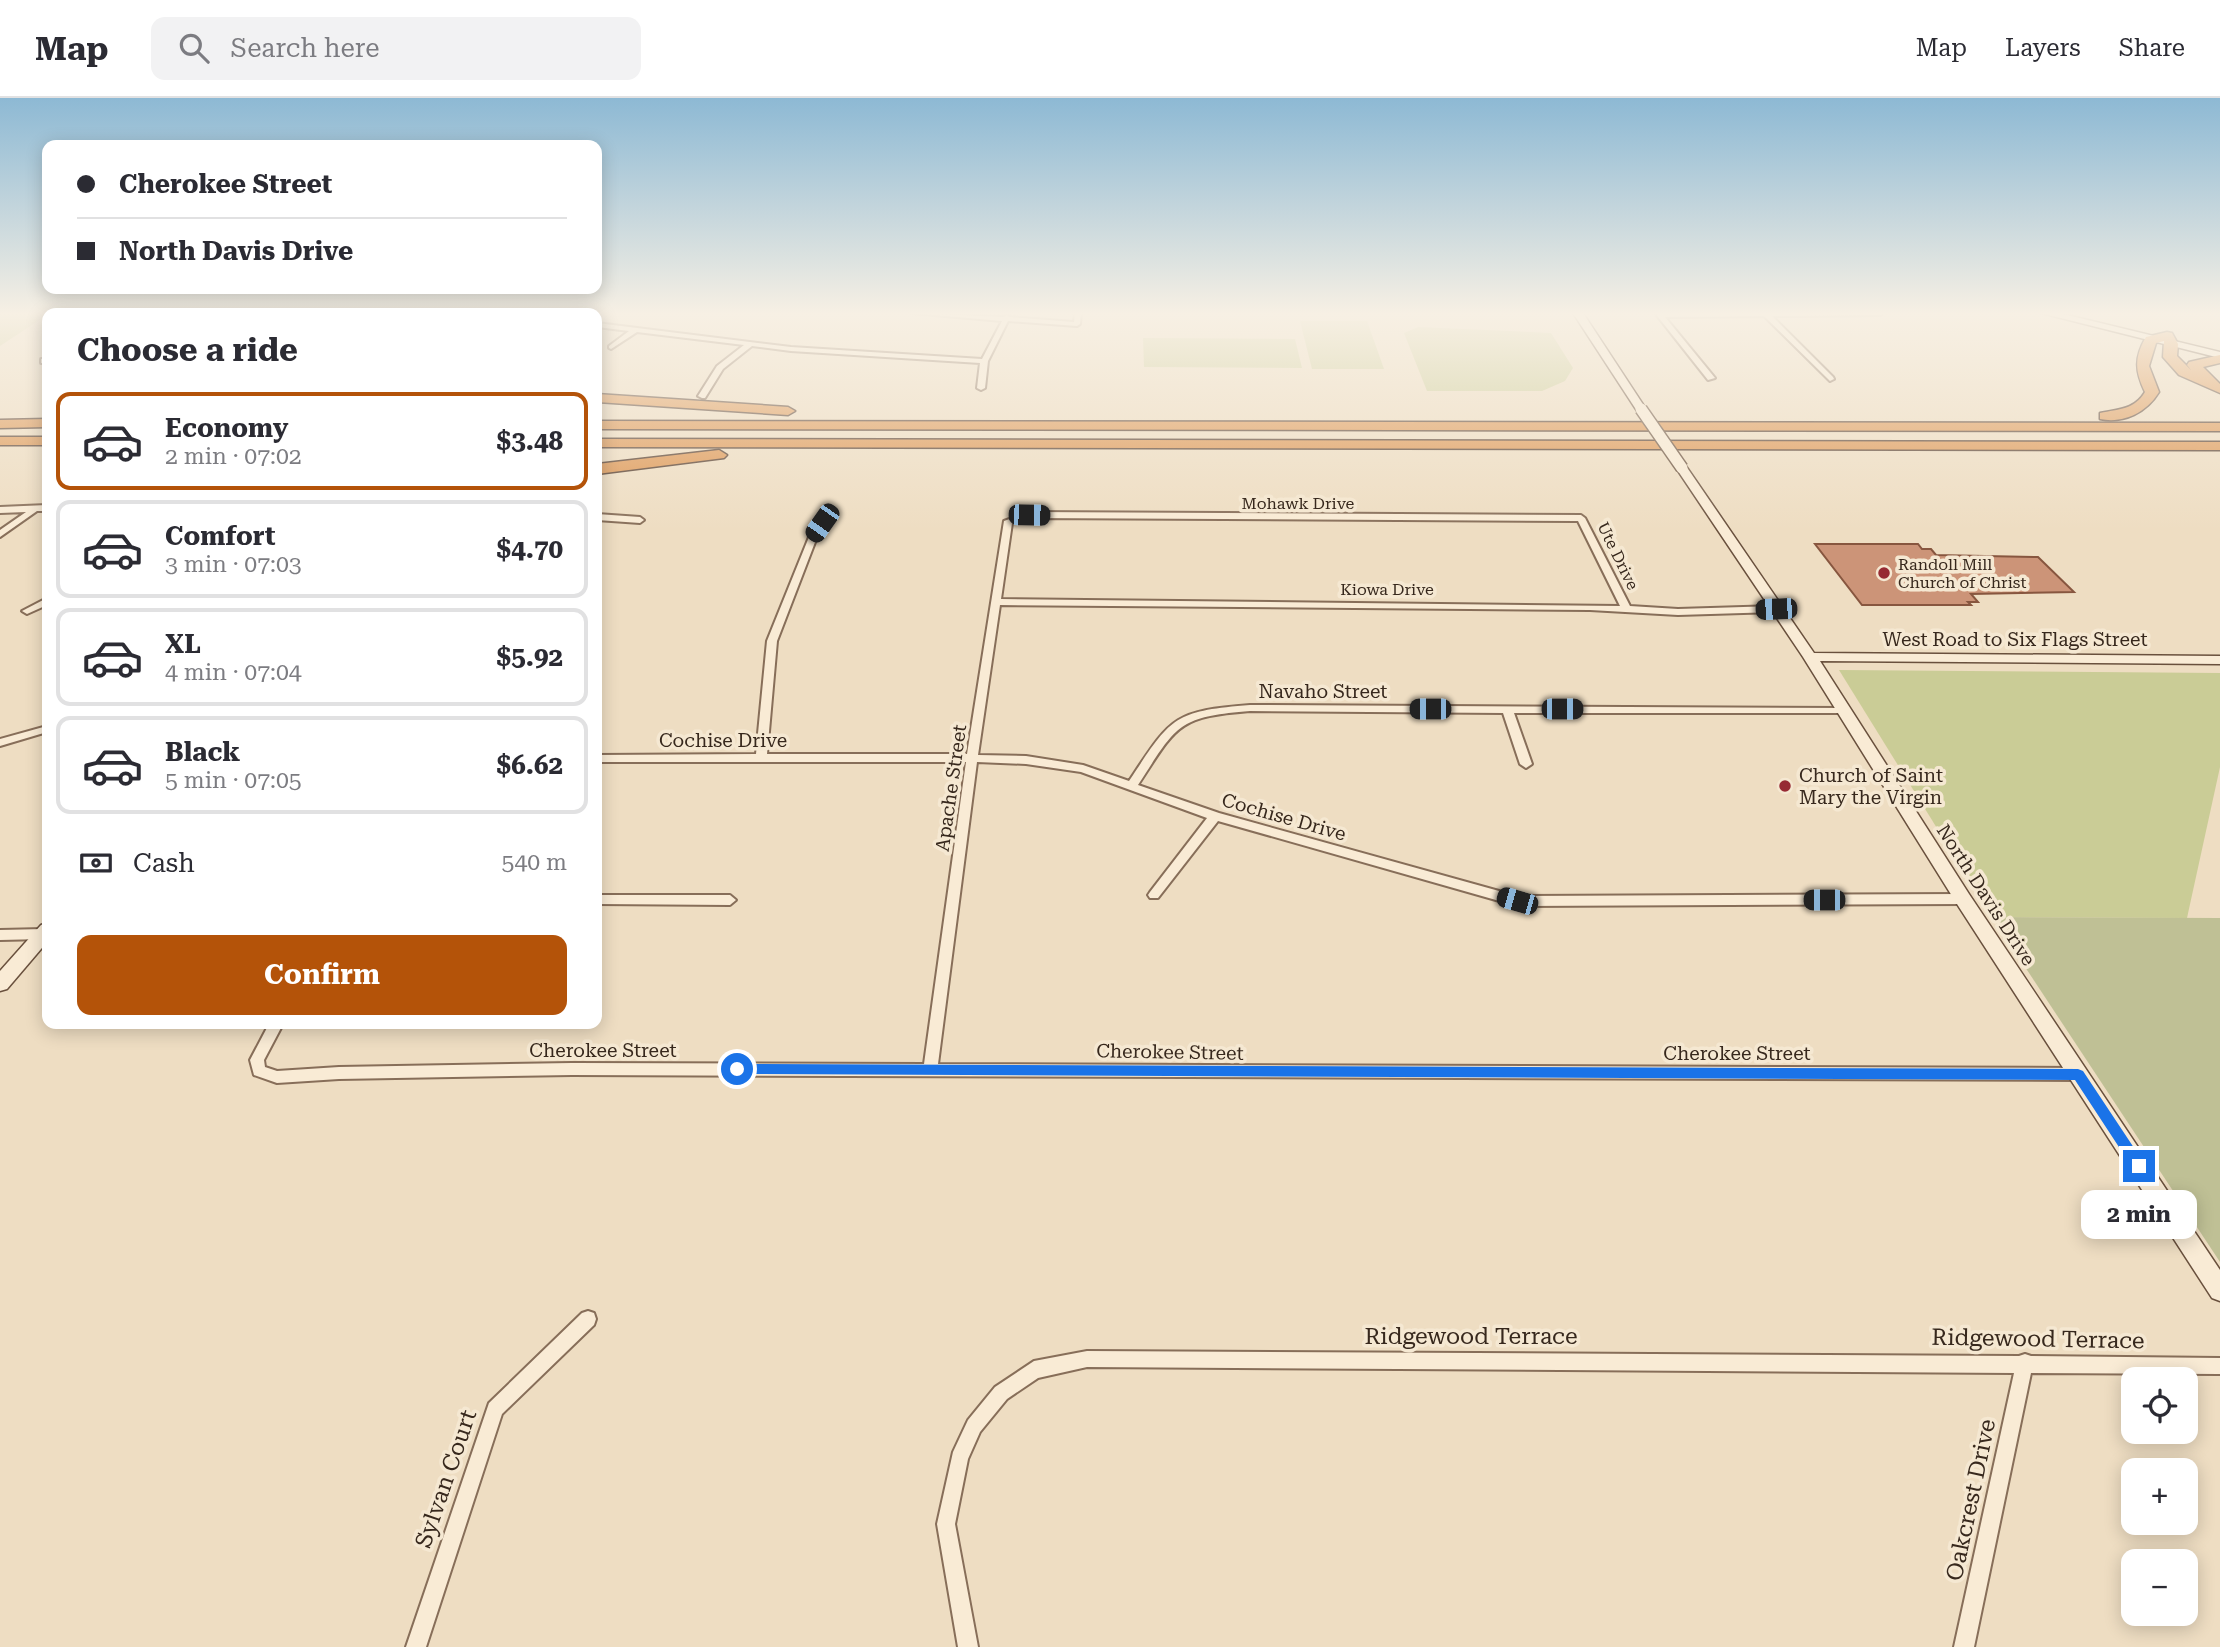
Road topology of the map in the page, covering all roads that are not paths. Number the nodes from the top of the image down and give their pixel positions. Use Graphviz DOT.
graph roads {
  1 [pos="709,385"];
  2 [pos="1625,385"];
  3 [pos="2148,385"];
  4 [pos="702,396"];
  5 [pos="602,398"];
  6 [pos="0,424"];
  7 [pos="42,424"];
  8 [pos="602,425"];
  9 [pos="1710,425"];
  10 [pos="1172,426"];
  11 [pos="2220,427"];
  12 [pos="1,441"];
  13 [pos="42,442"];
  14 [pos="602,443"];
  15 [pos="984,444"];
  16 [pos="2126,446"];
  17 [pos="2220,448"];
  18 [pos="602,469"];
  19 [pos="36,508"];
  20 [pos="42,508"];
  21 [pos="0,510"];
  22 [pos="602,517"];
  23 [pos="1015,518"];
  24 [pos="1581,518"];
  25 [pos="640,520"];
  26 [pos="822,523"];
  27 [pos="0,534"];
  28 [pos="998,602"];
  29 [pos="42,604"];
  30 [pos="1626,608"];
  31 [pos="1776,609"];
  32 [pos="27,611"];
  33 [pos="1810,657"];
  34 [pos="2220,660"];
  35 [pos="1507,709"];
  36 [pos="1842,711"];
  37 [pos="42,731"];
  38 [pos="0,744"];
  39 [pos="602,758"];
  40 [pos="761,758"];
  41 [pos="972,758"];
  42 [pos="1526,764"];
  43 [pos="1133,784"];
  44 [pos="1215,816"];
  45 [pos="1154,895"];
  46 [pos="1963,899"];
  47 [pos="602,900"];
  48 [pos="730,900"];
  49 [pos="42,932"];
  50 [pos="0,935"];
  51 [pos="42,937"];
  52 [pos="0,984"];
  53 [pos="273,1029"];
  54 [pos="930,1069"];
  55 [pos="2078,1074"];
  56 [pos="2220,1290"];
  57 [pos="588,1319"];
  58 [pos="2025,1362"];
  59 [pos="2220,1366"];
  60 [pos="416,1647"];
  61 [pos="968,1647"];
  62 [pos="1964,1647"];
  1 -- 4 [label="street"];
  2 -- 31 [label="street, North Davis Drive, bridge"];
  3 -- 9 [label="highway"];
  5 -- 10 [label="highway"];
  6 -- 7 [label="highway"];
  8 -- 10 [label="highway"];
  9 -- 10 [label="highway"];
  9 -- 11 [label="highway"];
  12 -- 13 [label="highway"];
  14 -- 15 [label="highway"];
  15 -- 16 [label="highway"];
  15 -- 18 [label="highway"];
  16 -- 17 [label="highway"];
  19 -- 20 [label="street"];
  19 -- 21 [label="street"];
  19 -- 27 [label="street"];
  22 -- 25 [label="street"];
  23 -- 24 [label="street, Mohawk Drive"];
  23 -- 28 [label="street, Apache Street"];
  24 -- 30 [label="street, Ute Drive"];
  26 -- 40 [label="street"];
  28 -- 30 [label="street, Kiowa Drive"];
  28 -- 41 [label="street, Apache Street"];
  29 -- 32 [label="street"];
  30 -- 31 [label="street, Kiowa Drive"];
  31 -- 33 [label="street, North Davis Drive"];
  33 -- 34 [label="street, West Road to Six Flags Street"];
  33 -- 36 [label="street, North Davis Drive"];
  35 -- 36 [label="street, Navaho Street"];
  35 -- 42 [label="street"];
  35 -- 43 [label="street, Navaho Street"];
  36 -- 46 [label="street, North Davis Drive"];
  37 -- 38 [label="street"];
  39 -- 40 [label="street, Cochise Drive"];
  40 -- 41 [label="street, Cochise Drive"];
  41 -- 43 [label="street, Cochise Drive"];
  41 -- 54 [label="street, Apache Street"];
  43 -- 44 [label="street, Cochise Drive"];
  44 -- 45 [label="street"];
  44 -- 46 [label="street, Cochise Drive"];
  46 -- 55 [label="street, North Davis Drive"];
  47 -- 48 [label="street"];
  49 -- 50 [label="street"];
  51 -- 52 [label="street"];
  53 -- 54 [label="street, Cherokee Street"];
  54 -- 55 [label="street, Cherokee Street"];
  55 -- 56 [label="street, North Davis Drive"];
  57 -- 60 [label="street, Sylvan Court"];
  58 -- 59 [label="street, Ridgewood Terrace"];
  58 -- 61 [label="street, Ridgewood Terrace"];
  58 -- 62 [label="street, Oakcrest Drive"];
}
